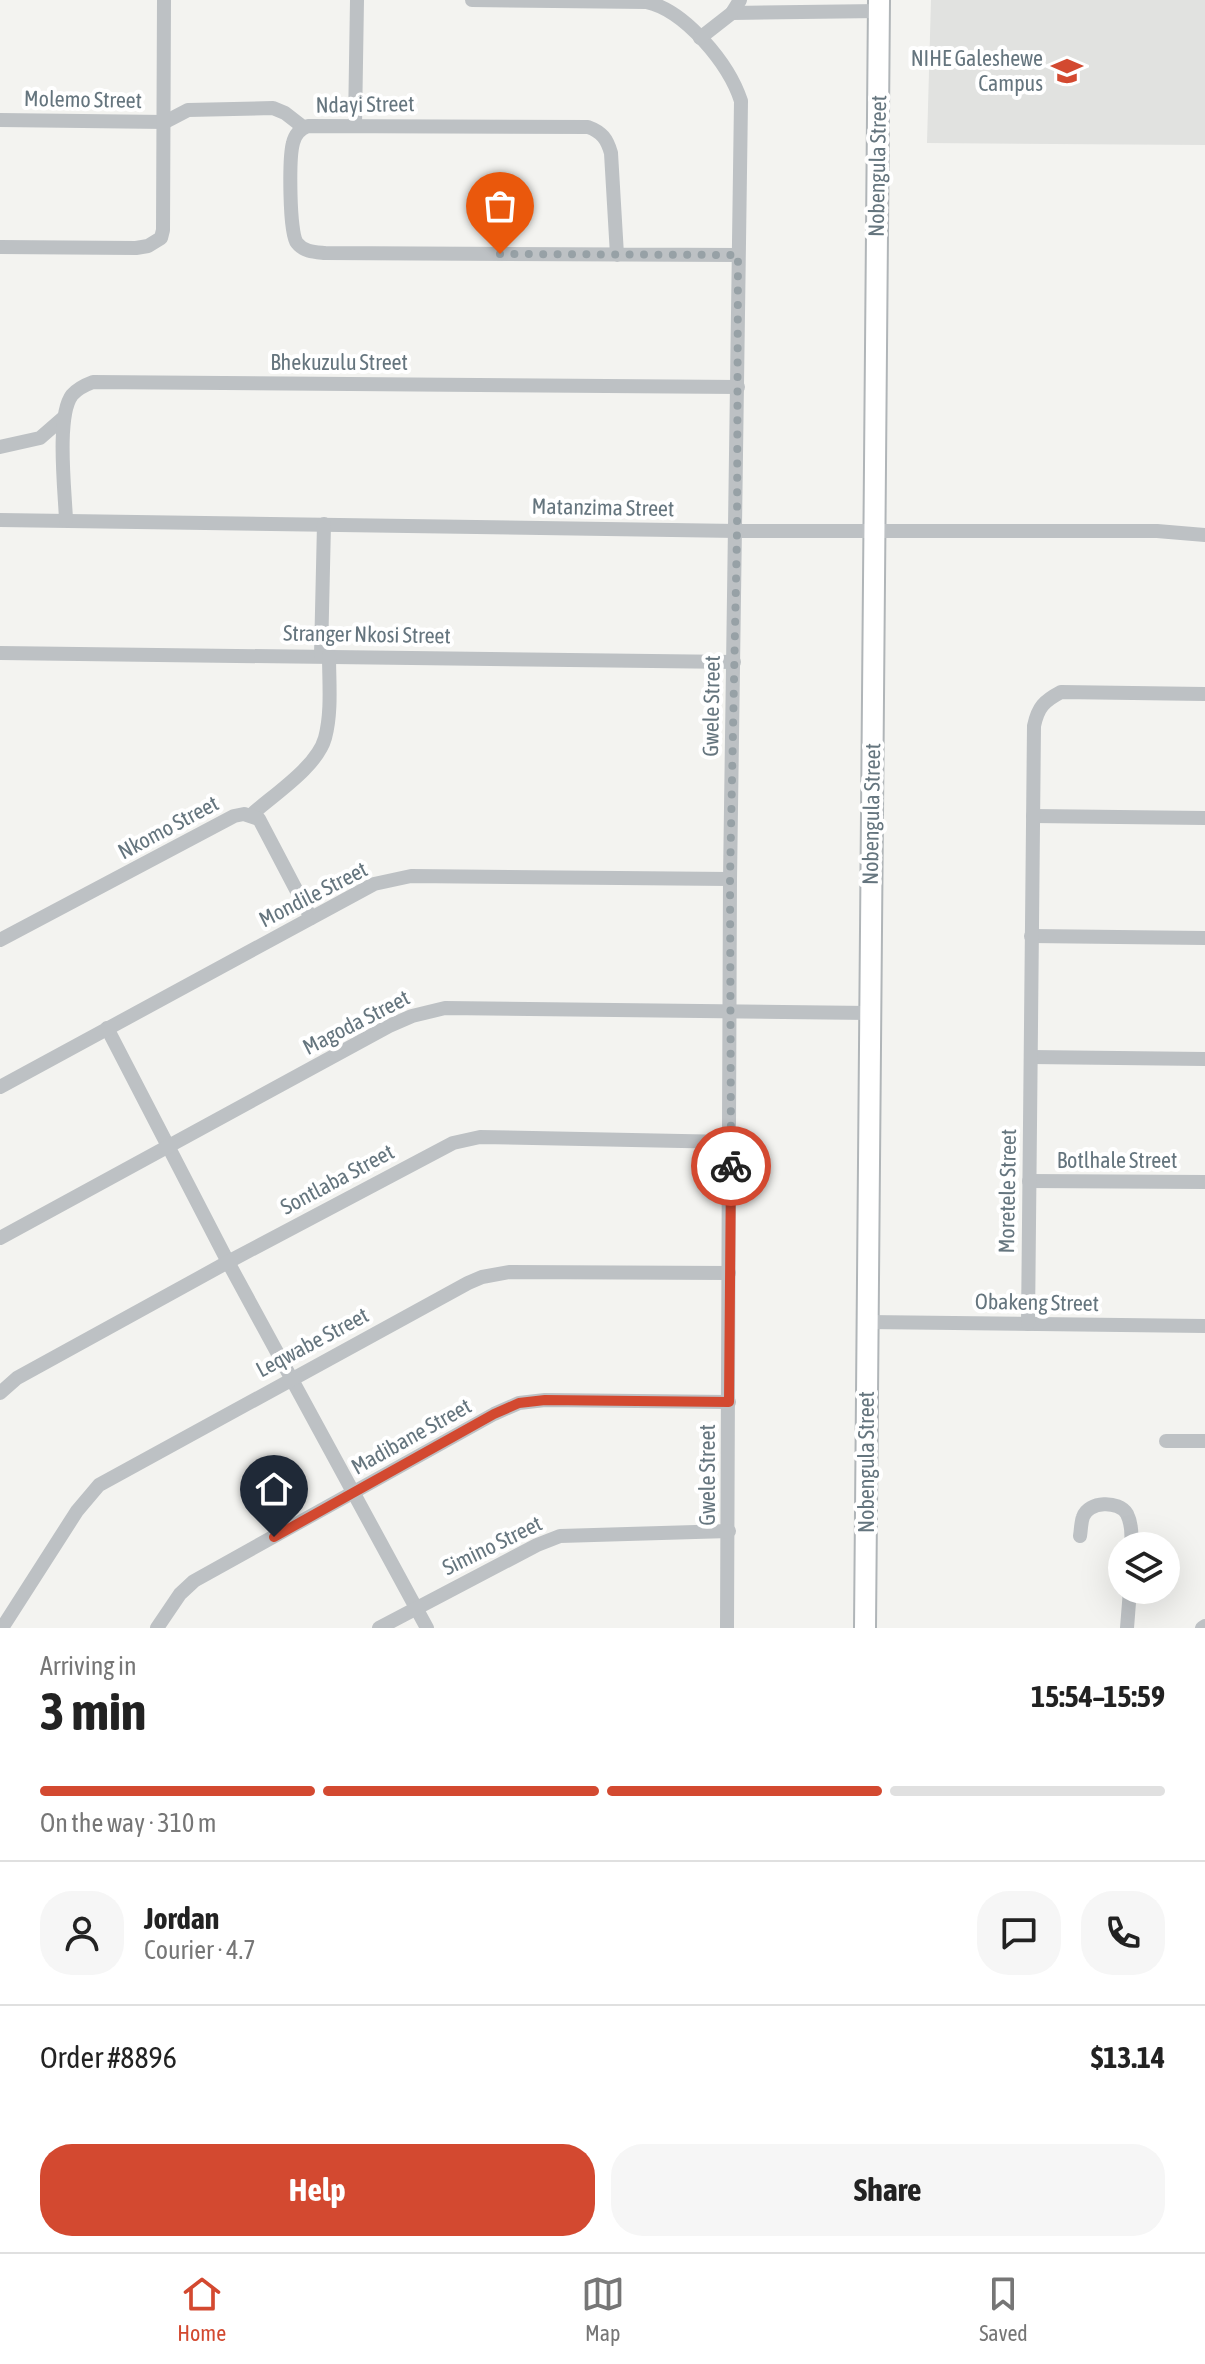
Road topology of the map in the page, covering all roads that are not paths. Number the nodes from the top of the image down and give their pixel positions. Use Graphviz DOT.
graph roads {
  1 [pos="164,0"];
  2 [pos="357,0"];
  3 [pos="472,0"];
  4 [pos="736,6"];
  5 [pos="879,6"];
  6 [pos="700,38"];
  7 [pos="0,120"];
  8 [pos="165,122"];
  9 [pos="355,125"];
  10 [pos="303,127"];
  11 [pos="0,247"];
  12 [pos="617,255"];
  13 [pos="738,255"];
  14 [pos="738,387"];
  15 [pos="63,418"];
  16 [pos="0,447"];
  17 [pos="0,520"];
  18 [pos="66,520"];
  19 [pos="324,524"];
  20 [pos="737,531"];
  21 [pos="873,532"];
  22 [pos="1205,535"];
  23 [pos="0,653"];
  24 [pos="325,655"];
  25 [pos="734,662"];
  26 [pos="1205,694"];
  27 [pos="251,815"];
  28 [pos="1033,816"];
  29 [pos="1205,818"];
  30 [pos="730,879"];
  31 [pos="311,918"];
  32 [pos="1031,936"];
  33 [pos="1205,938"];
  34 [pos="0,940"];
  35 [pos="731,1010"];
  36 [pos="869,1013"];
  37 [pos="107,1028"];
  38 [pos="1031,1057"];
  39 [pos="1205,1059"];
  40 [pos="0,1087"];
  41 [pos="731,1142"];
  42 [pos="168,1147"];
  43 [pos="1029,1181"];
  44 [pos="1205,1182"];
  45 [pos="0,1238"];
  46 [pos="228,1262"];
  47 [pos="729,1273"];
  48 [pos="868,1322"];
  49 [pos="1028,1324"];
  50 [pos="1205,1326"];
  51 [pos="292,1378"];
  52 [pos="0,1393"];
  53 [pos="729,1402"];
  54 [pos="1166,1441"];
  55 [pos="1205,1441"];
  56 [pos="353,1493"];
  57 [pos="729,1531"];
  58 [pos="1130,1532"];
  59 [pos="1080,1536"];
  60 [pos="1129,1604"];
  61 [pos="416,1608"];
  62 [pos="2,1628"];
  63 [pos="157,1628"];
  64 [pos="379,1628"];
  65 [pos="427,1628"];
  66 [pos="727,1628"];
  67 [pos="865,1628"];
  68 [pos="1127,1628"];
  1 -- 8 [label="street, Molemo Street"];
  2 -- 9 [label="street"];
  3 -- 6 [label="street, Gwele Street"];
  4 -- 5 [label="street"];
  4 -- 6 [label="street"];
  5 -- 21 [label="street, Nobengula Street"];
  6 -- 13 [label="street, Gwele Street"];
  7 -- 8 [label="street, Molemo Street"];
  8 -- 10 [label="street"];
  8 -- 11 [label="street, Molemo Street"];
  9 -- 10 [label="street, Ndayi Street"];
  9 -- 12 [label="street, Ndayi Street"];
  10 -- 12 [label="street, Ndayi Street"];
  12 -- 13 [label="street, Ndayi Street"];
  13 -- 14 [label="street, Gwele Street"];
  14 -- 15 [label="street, Bhekuzulu Street"];
  14 -- 20 [label="street, Gwele Street"];
  15 -- 16 [label="street"];
  15 -- 18 [label="street"];
  17 -- 18 [label="street, Matanzima Street"];
  18 -- 19 [label="street, Matanzima Street"];
  19 -- 20 [label="street, Matanzima Street"];
  19 -- 24 [label="street"];
  20 -- 21 [label="street, Matanzima Street"];
  20 -- 25 [label="street, Gwele Street"];
  21 -- 22 [label="street, Matanzima Street"];
  21 -- 36 [label="street, Nobengula Street"];
  23 -- 24 [label="street, Stranger Nkosi Street"];
  24 -- 25 [label="street, Stranger Nkosi Street"];
  24 -- 27 [label="street"];
  25 -- 30 [label="street, Gwele Street"];
  26 -- 28 [label="street, Moretele Street"];
  27 -- 31 [label="street, Nkomo Street"];
  27 -- 34 [label="street, Nkomo Street"];
  28 -- 29 [label="street"];
  28 -- 32 [label="street, Moretele Street"];
  30 -- 31 [label="street, Mondile Street"];
  30 -- 35 [label="street, Gwele Street"];
  31 -- 37 [label="street, Mondile Street"];
  32 -- 33 [label="street"];
  32 -- 38 [label="street, Moretele Street"];
  35 -- 36 [label="street, Magoda Street"];
  35 -- 41 [label="street, Gwele Street"];
  35 -- 42 [label="street, Magoda Street"];
  36 -- 48 [label="street, Nobengula Street"];
  37 -- 40 [label="street, Mondile Street"];
  37 -- 42 [label="street"];
  38 -- 39 [label="street"];
  38 -- 43 [label="street, Moretele Street"];
  41 -- 46 [label="street, Sontlaba Street"];
  41 -- 47 [label="street, Gwele Street"];
  42 -- 45 [label="street, Magoda Street"];
  42 -- 46 [label="street"];
  43 -- 44 [label="street, Botlhale Street"];
  43 -- 49 [label="street, Moretele Street"];
  46 -- 51 [label="street"];
  46 -- 52 [label="street, Sontlaba Street"];
  47 -- 51 [label="street, Leqwabe Street"];
  47 -- 53 [label="street, Gwele Street"];
  48 -- 49 [label="street, Obakeng Street"];
  48 -- 67 [label="street, Nobengula Street"];
  49 -- 50 [label="street, Obakeng Street"];
  51 -- 56 [label="street"];
  51 -- 62 [label="street, Leqwabe Street"];
  53 -- 56 [label="street, Madibane Street"];
  53 -- 57 [label="street, Gwele Street"];
  54 -- 55 [label="street"];
  56 -- 61 [label="street"];
  56 -- 63 [label="street, Madibane Street"];
  57 -- 61 [label="street, Simino Street"];
  57 -- 66 [label="street, Gwele Street"];
  58 -- 59 [label="street"];
  60 -- 68 [label="street"];
  61 -- 64 [label="street, Simino Street"];
  61 -- 65 [label="street"];
}
